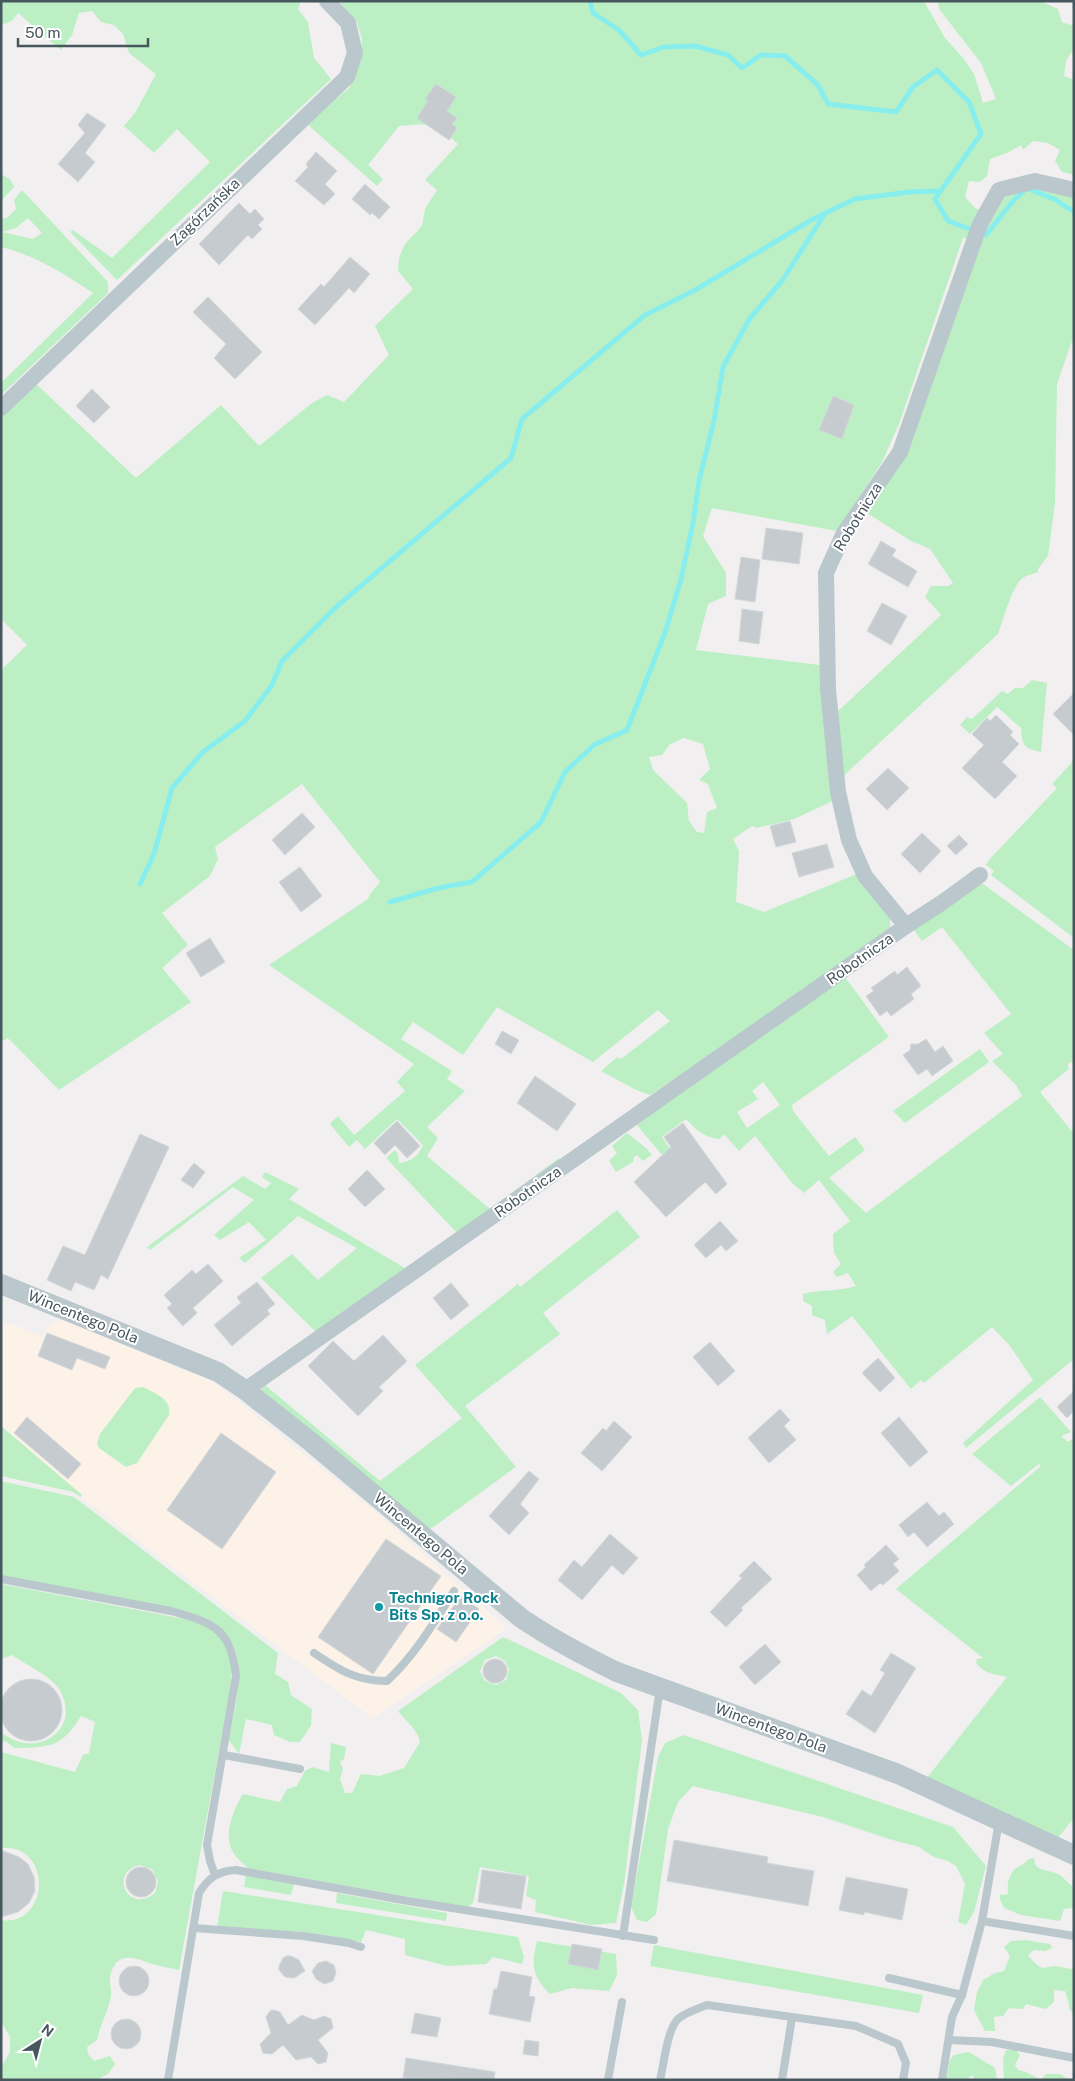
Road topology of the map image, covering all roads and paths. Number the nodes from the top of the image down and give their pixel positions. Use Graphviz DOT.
graph roads {
  1 [pos="327,1"];
  2 [pos="1074,190"];
  3 [pos="1,408"];
  4 [pos="980,875"];
  5 [pos="906,926"];
  6 [pos="1,1284"];
  7 [pos="246,1390"];
  8 [pos="1,1580"];
  9 [pos="454,1591"];
  10 [pos="314,1652"];
  11 [pos="660,1687"];
  12 [pos="224,1755"];
  13 [pos="300,1769"];
  14 [pos="999,1820"];
  15 [pos="1074,1855"];
  16 [pos="215,1875"];
  17 [pos="982,1921"];
  18 [pos="194,1928"];
  19 [pos="623,1936"];
  20 [pos="1074,1936"];
  21 [pos="654,1940"];
  22 [pos="361,1947"];
  23 [pos="889,1978"];
  24 [pos="962,1995"];
  25 [pos="622,2002"];
  26 [pos="792,2018"];
  27 [pos="949,2040"];
  28 [pos="1074,2058"];
  29 [pos="168,2080"];
  30 [pos="608,2080"];
  31 [pos="660,2080"];
  32 [pos="782,2080"];
  33 [pos="903,2080"];
  34 [pos="942,2080"];
  1 -- 3 [label="street, Zagórzańska"];
  2 -- 5 [label="street, Robotnicza"];
  4 -- 5 [label="street"];
  5 -- 7 [label="street, Robotnicza"];
  6 -- 7 [label="street, Wincentego Pola"];
  7 -- 11 [label="street, Wincentego Pola"];
  8 -- 12 [label="lane"];
  9 -- 10 [label="lane"];
  11 -- 14 [label="street, Wincentego Pola"];
  11 -- 19 [label="lane"];
  12 -- 13 [label="lane"];
  12 -- 16 [label="lane"];
  14 -- 15 [label="street, Wincentego Pola"];
  14 -- 17 [label="lane"];
  16 -- 18 [label="lane"];
  16 -- 19 [label="lane"];
  17 -- 20 [label="lane"];
  17 -- 24 [label="lane"];
  18 -- 22 [label="lane"];
  18 -- 29 [label="lane"];
  19 -- 21 [label="lane"];
  23 -- 24 [label="lane"];
  24 -- 27 [label="lane"];
  25 -- 30 [label="lane"];
  26 -- 31 [label="lane"];
  26 -- 32 [label="lane"];
  26 -- 33 [label="lane"];
  27 -- 28 [label="lane"];
  27 -- 34 [label="lane"];
}
